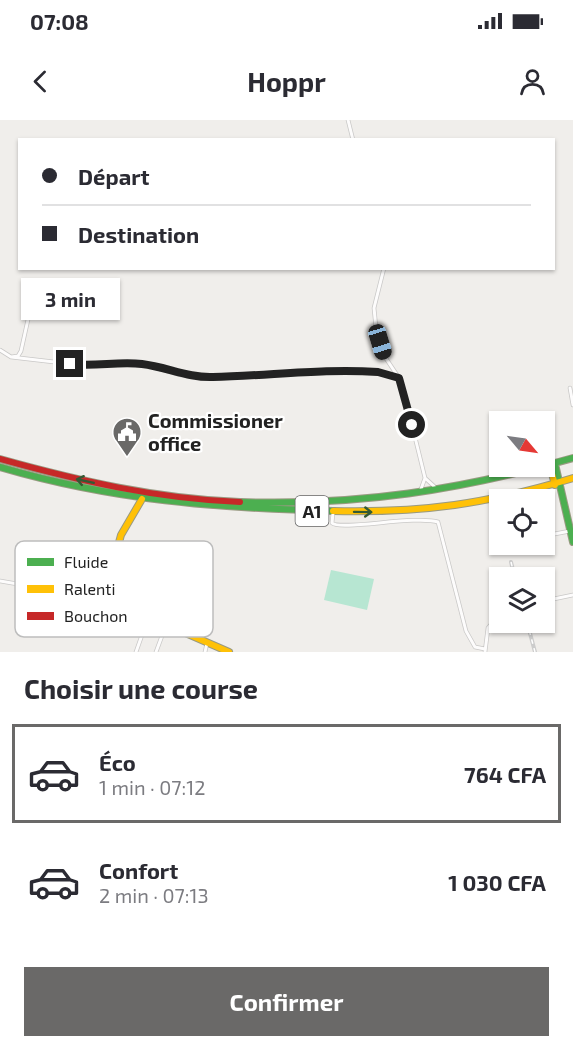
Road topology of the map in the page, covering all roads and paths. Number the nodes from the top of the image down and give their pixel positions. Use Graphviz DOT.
graph roads {
  1 [pos="348,120"];
  2 [pos="352,138"];
  3 [pos="384,270"];
  4 [pos="29,315"];
  5 [pos="0,350"];
  6 [pos="10,357"];
  7 [pos="399,378"];
  8 [pos="570,388"];
  9 [pos="573,405"];
  10 [pos="573,458"];
  11 [pos="0,459"];
  12 [pos="555,464"];
  13 [pos="0,467"];
  14 [pos="555,476"];
  15 [pos="503,477"];
  16 [pos="425,478"];
  17 [pos="573,478"];
  18 [pos="557,483"];
  19 [pos="439,490"];
  20 [pos="142,493"];
  21 [pos="420,494"];
  22 [pos="140,500"];
  23 [pos="333,511"];
  24 [pos="570,531"];
  25 [pos="555,534"];
  26 [pos="118,541"];
  27 [pos="573,542"];
  28 [pos="0,581"];
  29 [pos="15,584"];
  30 [pos="573,595"];
  31 [pos="555,599"];
  32 [pos="489,626"];
  33 [pos="142,637"];
  34 [pos="162,637"];
  35 [pos="193,637"];
  36 [pos="207,643"];
  37 [pos="485,651"];
  38 [pos="136,652"];
  39 [pos="156,652"];
  40 [pos="205,652"];
  41 [pos="228,652"];
  1 -- 2 [label="street"];
  3 -- 7 [label="street"];
  4 -- 6 [label="street"];
  5 -- 6 [label="street"];
  6 -- 7 [label="street"];
  7 -- 16 [label="street"];
  8 -- 9 [label="street"];
  10 -- 12 [label="main road"];
  20 -- 11 [label="main road, A1, one-way"];
  13 -- 22 [label="main road, A1"];
  14 -- 18 [label="main road"];
  15 -- 19 [label="main road, A1"];
  16 -- 19 [label="street"];
  16 -- 21 [label="street"];
  17 -- 18 [label="main road"];
  23 -- 18 [label="main road, A1, one-way"];
  18 -- 24 [label="main road"];
  19 -- 21 [label="main road, A1"];
  20 -- 21 [label="main road, A1"];
  20 -- 22 [label="main road"];
  22 -- 23 [label="main road, A1"];
  22 -- 26 [label="main road"];
  23 -- 37 [label="street"];
  24 -- 25 [label="street"];
  24 -- 27 [label="main road"];
  28 -- 29 [label="street"];
  30 -- 31 [label="street"];
  32 -- 37 [label="street"];
  33 -- 38 [label="street"];
  34 -- 39 [label="street"];
  35 -- 36 [label="main road"];
  36 -- 40 [label="street"];
  36 -- 41 [label="main road"];
}
